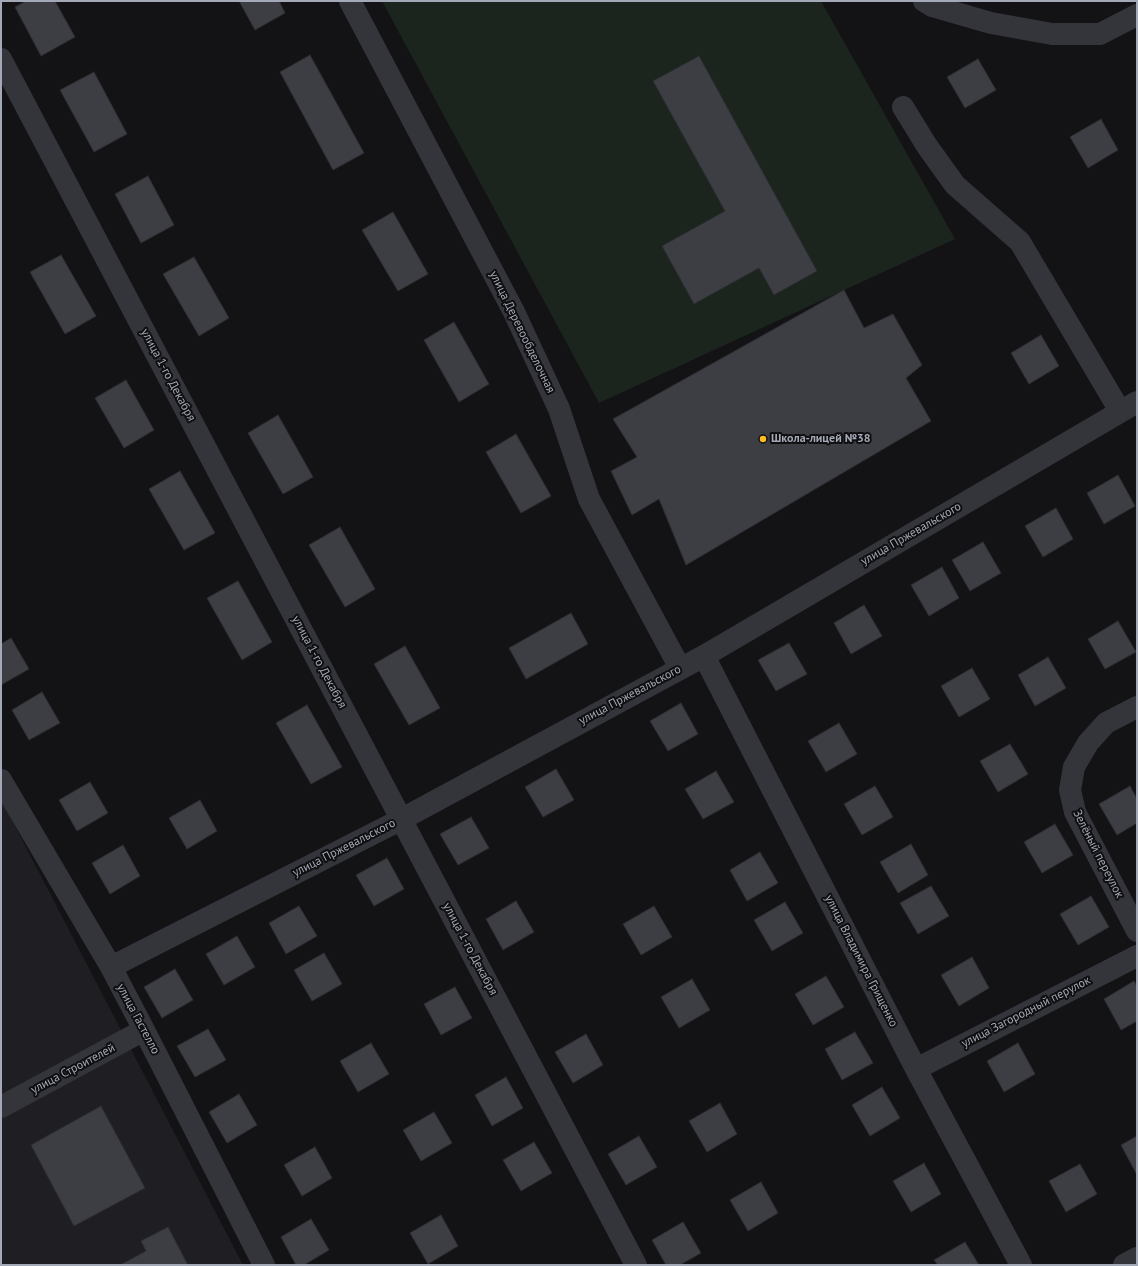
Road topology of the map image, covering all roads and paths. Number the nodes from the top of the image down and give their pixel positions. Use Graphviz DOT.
graph roads {
  1 [pos="350,1"];
  2 [pos="924,1"];
  3 [pos="1137,15"];
  4 [pos="2,63"];
  5 [pos="903,107"];
  6 [pos="1128,407"];
  7 [pos="704,656"];
  8 [pos="680,668"];
  9 [pos="1137,708"];
  10 [pos="3,786"];
  11 [pos="402,819"];
  12 [pos="1137,931"];
  13 [pos="1137,956"];
  14 [pos="111,967"];
  15 [pos="144,1030"];
  16 [pos="916,1069"];
  17 [pos="1,1107"];
  18 [pos="1137,1258"];
  19 [pos="264,1265"];
  20 [pos="636,1265"];
  21 [pos="1021,1265"];
  22 [pos="1124,1265"];
  1 -- 8 [label="street, улица Деревообделочная"];
  2 -- 3 [label="street"];
  4 -- 11 [label="street, улица 1-го Декабря"];
  5 -- 6 [label="street"];
  6 -- 7 [label="street, улица Пржевальского"];
  7 -- 8 [label="street, улица Пржевальского"];
  7 -- 16 [label="street, улица Владимира Грищенко"];
  8 -- 11 [label="street, улица Пржевальского"];
  9 -- 12 [label="street, Зелёный переулок"];
  10 -- 14 [label="street, улица Гастелло"];
  11 -- 14 [label="street, улица Пржевальского"];
  11 -- 20 [label="street, улица 1-го Декабря"];
  13 -- 16 [label="street, улица Загородный перулок"];
  14 -- 15 [label="street, улица Гастелло"];
  15 -- 17 [label="street, улица Строителей"];
  15 -- 19 [label="street, улица Гастелло"];
  16 -- 21 [label="street, улица Владимира Грищенко"];
  18 -- 22 [label="street"];
}
